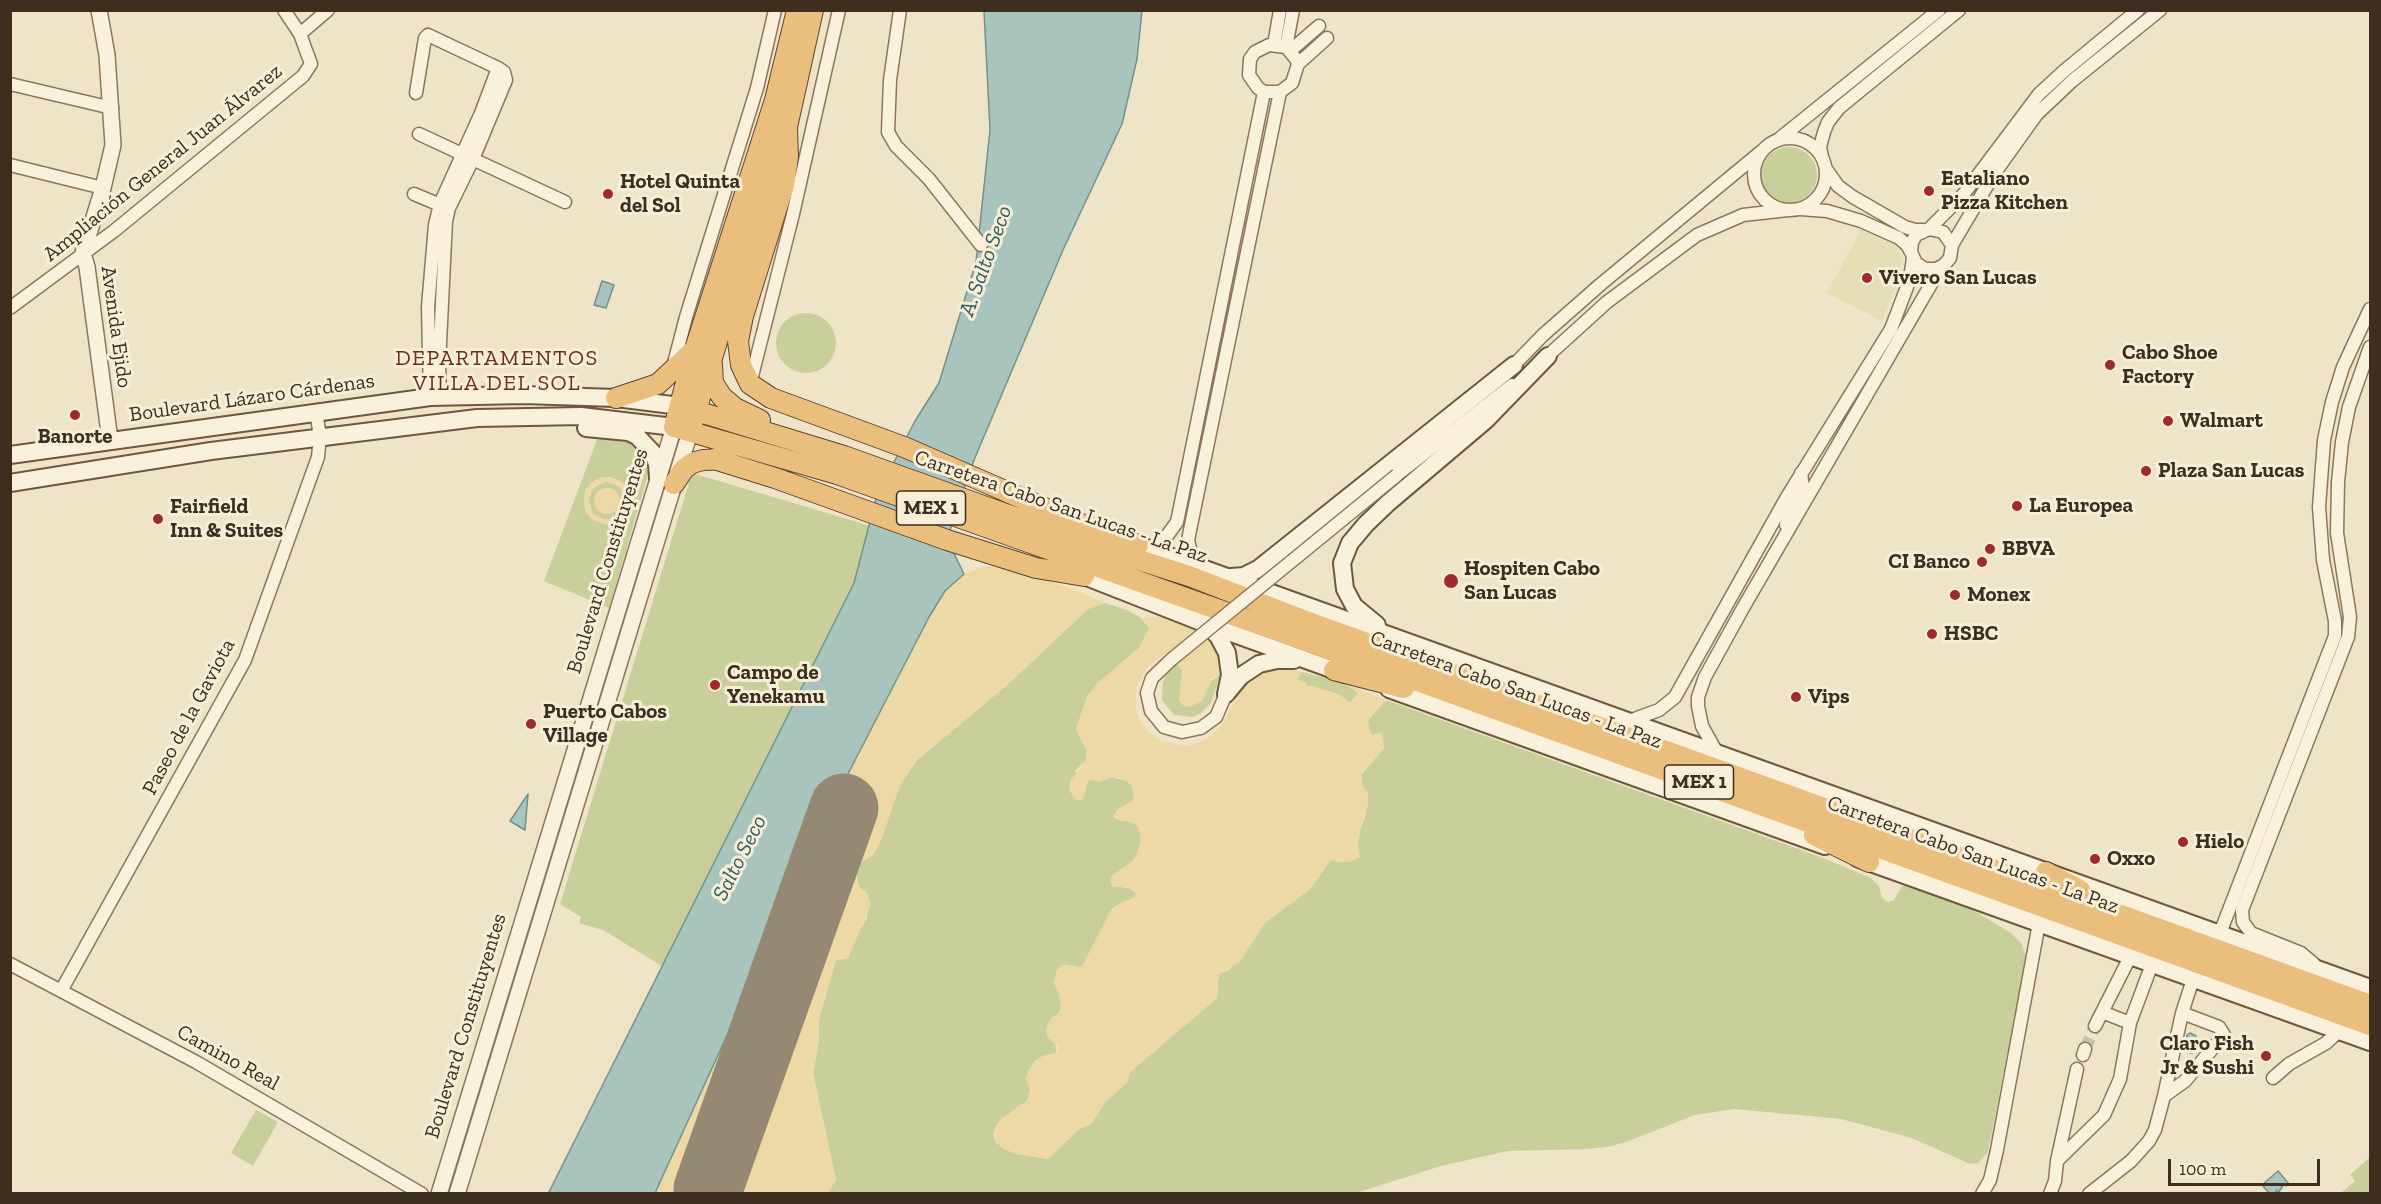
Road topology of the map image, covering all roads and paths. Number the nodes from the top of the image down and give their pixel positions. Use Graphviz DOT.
graph roads {
  1 [pos="99,10"];
  2 [pos="284,10"];
  3 [pos="328,10"];
  4 [pos="775,10"];
  5 [pos="796,10"];
  6 [pos="813,10"];
  7 [pos="839,10"];
  8 [pos="900,10"];
  9 [pos="1280,10"];
  10 [pos="1293,10"];
  11 [pos="1939,10"];
  12 [pos="1959,10"];
  13 [pos="2138,10"];
  14 [pos="2160,10"];
  15 [pos="1319,26"];
  16 [pos="300,34"];
  17 [pos="1327,38"];
  18 [pos="1283,48"];
  19 [pos="1298,64"];
  20 [pos="10,84"];
  21 [pos="1264,92"];
  22 [pos="1280,92"];
  23 [pos="416,93"];
  24 [pos="112,108"];
  25 [pos="787,127"];
  26 [pos="419,134"];
  27 [pos="1768,147"];
  28 [pos="468,157"];
  29 [pos="1249,163"];
  30 [pos="1824,163"];
  31 [pos="10,165"];
  32 [pos="1265,165"];
  33 [pos="104,188"];
  34 [pos="414,194"];
  35 [pos="566,202"];
  36 [pos="444,206"];
  37 [pos="1792,210"];
  38 [pos="1926,229"];
  39 [pos="1952,244"];
  40 [pos="981,245"];
  41 [pos="83,253"];
  42 [pos="1912,255"];
  43 [pos="1941,267"];
  44 [pos="10,308"];
  45 [pos="2370,309"];
  46 [pos="1215,333"];
  47 [pos="1228,338"];
  48 [pos="2370,347"];
  49 [pos="695,349"];
  50 [pos="714,356"];
  51 [pos="1548,356"];
  52 [pos="1514,365"];
  53 [pos="672,374"];
  54 [pos="750,384"];
  55 [pos="435,397"];
  56 [pos="616,398"];
  57 [pos="688,408"];
  58 [pos="316,412"];
  59 [pos="1466,420"];
  60 [pos="435,422"];
  61 [pos="682,429"];
  62 [pos="320,436"];
  63 [pos="111,440"];
  64 [pos="825,449"];
  65 [pos="10,455"];
  66 [pos="714,459"];
  67 [pos="808,465"];
  68 [pos="1801,473"];
  69 [pos="666,481"];
  70 [pos="10,483"];
  71 [pos="1788,532"];
  72 [pos="1030,536"];
  73 [pos="1092,545"];
  74 [pos="1142,547"];
  75 [pos="1215,573"];
  76 [pos="1084,576"];
  77 [pos="1306,621"];
  78 [pos="1201,622"];
  79 [pos="1392,636"];
  80 [pos="1312,662"];
  81 [pos="1334,670"];
  82 [pos="1226,694"];
  83 [pos="1510,715"];
  84 [pos="1629,722"];
  85 [pos="1717,753"];
  86 [pos="1725,791"];
  87 [pos="1869,862"];
  88 [pos="2046,872"];
  89 [pos="2039,923"];
  90 [pos="2212,931"];
  91 [pos="2169,933"];
  92 [pos="2130,957"];
  93 [pos="10,964"];
  94 [pos="2152,964"];
  95 [pos="2323,971"];
  96 [pos="2193,979"];
  97 [pos="2370,988"];
  98 [pos="61,991"];
  99 [pos="2314,1004"];
  100 [pos="2370,1005"];
  101 [pos="2102,1012"];
  102 [pos="2182,1012"];
  103 [pos="2130,1023"];
  104 [pos="2370,1024"];
  105 [pos="2095,1026"];
  106 [pos="2338,1030"];
  107 [pos="2370,1034"];
  108 [pos="2370,1042"];
  109 [pos="2077,1068"];
  110 [pos="2273,1078"];
  111 [pos="2164,1096"];
  112 [pos="2057,1161"];
  113 [pos="1988,1191"];
  114 [pos="422,1194"];
  115 [pos="439,1194"];
  116 [pos="457,1194"];
  117 [pos="2050,1194"];
  118 [pos="2089,1194"];
  1 -- 24 [label="street, Avenida Ejido"];
  2 -- 16 [label="street"];
  3 -- 16 [label="street"];
  4 -- 53 [label="street"];
  5 -- 49 [label="highway, Boulevard Constituyentes / MEX 1"];
  6 -- 25 [label="highway, Boulevard Constituyentes / MEX 1"];
  7 -- 54 [label="street"];
  8 -- 40 [label="street"];
  9 -- 18 [label="street"];
  10 -- 18 [label="street"];
  11 -- 27 [label="street"];
  12 -- 30 [label="street"];
  13 -- 38 [label="street"];
  14 -- 39 [label="street"];
  15 -- 18 [label="street"];
  16 -- 41 [label="street, Ampliación General Juan Álvarez"];
  17 -- 19 [label="street"];
  18 -- 19 [label="street"];
  18 -- 21 [label="street"];
  19 -- 22 [label="street"];
  20 -- 24 [label="street"];
  21 -- 22 [label="street"];
  21 -- 29 [label="street"];
  22 -- 32 [label="street"];
  23 -- 28 [label="street"];
  24 -- 33 [label="street, Avenida Ejido"];
  25 -- 50 [label="highway, Boulevard Constituyentes / MEX 1"];
  25 -- 54 [label="highway"];
  26 -- 28 [label="street"];
  27 -- 30 [label="street"];
  27 -- 37 [label="street"];
  27 -- 52 [label="street"];
  28 -- 35 [label="street"];
  28 -- 36 [label="street"];
  29 -- 32 [label="street"];
  29 -- 46 [label="street"];
  30 -- 37 [label="street"];
  30 -- 38 [label="street"];
  31 -- 33 [label="street"];
  32 -- 47 [label="street"];
  33 -- 41 [label="street, Avenida Ejido"];
  34 -- 36 [label="street"];
  36 -- 55 [label="street"];
  37 -- 42 [label="street"];
  37 -- 51 [label="street"];
  38 -- 39 [label="street"];
  38 -- 42 [label="street"];
  39 -- 43 [label="street"];
  41 -- 44 [label="street, Ampliación General Juan Álvarez"];
  41 -- 63 [label="street, Avenida Ejido"];
  42 -- 43 [label="street"];
  42 -- 68 [label="street"];
  43 -- 71 [label="street"];
  45 -- 90 [label="street"];
  46 -- 47 [label="street"];
  46 -- 74 [label="street"];
  47 -- 75 [label="street"];
  48 -- 95 [label="street"];
  49 -- 53 [label="highway"];
  49 -- 57 [label="highway, Boulevard Constituyentes / MEX 1"];
  50 -- 57 [label="highway, Boulevard Constituyentes / MEX 1"];
  50 -- 64 [label="highway, MEX 1"];
  51 -- 59 [label="street"];
  51 -- 79 [label="main road"];
  52 -- 59 [label="street"];
  52 -- 75 [label="main road"];
  53 -- 56 [label="highway"];
  54 -- 74 [label="highway"];
  55 -- 56 [label="main road, Boulevard Lázaro Cárdenas"];
  55 -- 58 [label="main road, Boulevard Lázaro Cárdenas"];
  56 -- 57 [label="main road, Boulevard Lázaro Cárdenas"];
  57 -- 61 [label="highway, Boulevard Constituyentes / MEX 1"];
  57 -- 64 [label="highway, Carretera Cabo San Lucas - La Paz / MEX 1"];
  58 -- 62 [label="street, Paseo de la Gaviota"];
  58 -- 63 [label="main road, Boulevard Lázaro Cárdenas"];
  59 -- 82 [label="street, bridge"];
  60 -- 61 [label="main road"];
  60 -- 62 [label="main road"];
  60 -- 69 [label="main road"];
  61 -- 67 [label="highway, Carretera Cabo San Lucas - La Paz / MEX 1"];
  61 -- 69 [label="street, Boulevard Constituyentes"];
  62 -- 70 [label="main road"];
  62 -- 98 [label="street, Paseo de la Gaviota"];
  63 -- 65 [label="main road, Boulevard Lázaro Cárdenas"];
  64 -- 72 [label="highway, Carretera Cabo San Lucas - La Paz / MEX 1"];
  66 -- 67 [label="highway"];
  66 -- 69 [label="highway"];
  66 -- 76 [label="highway"];
  67 -- 72 [label="highway, Carretera Cabo San Lucas - La Paz / MEX 1"];
  68 -- 71 [label="street"];
  68 -- 84 [label="street"];
  69 -- 115 [label="street, Boulevard Constituyentes"];
  69 -- 116 [label="street, Boulevard Constituyentes"];
  71 -- 85 [label="street"];
  72 -- 73 [label="highway, Carretera Cabo San Lucas - La Paz / MEX 1"];
  72 -- 76 [label="highway"];
  72 -- 83 [label="highway, Carretera Cabo San Lucas - La Paz / MEX 1"];
  73 -- 74 [label="highway"];
  73 -- 77 [label="highway, Carretera Cabo San Lucas - La Paz / MEX 1"];
  74 -- 75 [label="main road"];
  75 -- 79 [label="main road"];
  76 -- 78 [label="main road"];
  77 -- 79 [label="highway"];
  77 -- 91 [label="highway, Carretera Cabo San Lucas - La Paz / MEX 1"];
  78 -- 80 [label="main road"];
  78 -- 82 [label="main road"];
  79 -- 84 [label="main road"];
  80 -- 81 [label="main road"];
  80 -- 82 [label="main road"];
  81 -- 83 [label="highway"];
  81 -- 87 [label="main road"];
  83 -- 86 [label="highway, Carretera Cabo San Lucas - La Paz / MEX 1"];
  84 -- 85 [label="main road"];
  85 -- 88 [label="main road"];
  86 -- 87 [label="highway"];
  86 -- 99 [label="highway, Carretera Cabo San Lucas - La Paz / MEX 1"];
  87 -- 89 [label="main road"];
  88 -- 90 [label="main road"];
  88 -- 91 [label="highway"];
  89 -- 92 [label="main road"];
  89 -- 113 [label="street"];
  90 -- 95 [label="main road"];
  91 -- 100 [label="highway, Carretera Cabo San Lucas - La Paz / MEX 1"];
  92 -- 94 [label="main road"];
  92 -- 101 [label="street"];
  93 -- 98 [label="street, Camino Real"];
  94 -- 96 [label="main road"];
  94 -- 103 [label="street"];
  95 -- 97 [label="main road"];
  96 -- 102 [label="street"];
  96 -- 106 [label="main road"];
  98 -- 114 [label="street, Camino Real"];
  99 -- 104 [label="highway, Carretera Cabo San Lucas - La Paz / MEX 1"];
  99 -- 107 [label="highway"];
  101 -- 103 [label="street"];
  101 -- 105 [label="street"];
  102 -- 111 [label="street"];
  102 -- 111 [label="street"];
  103 -- 112 [label="street"];
  106 -- 108 [label="main road"];
  106 -- 110 [label="street"];
  109 -- 112 [label="street"];
  111 -- 118 [label="street"];
  112 -- 117 [label="street"];
}
